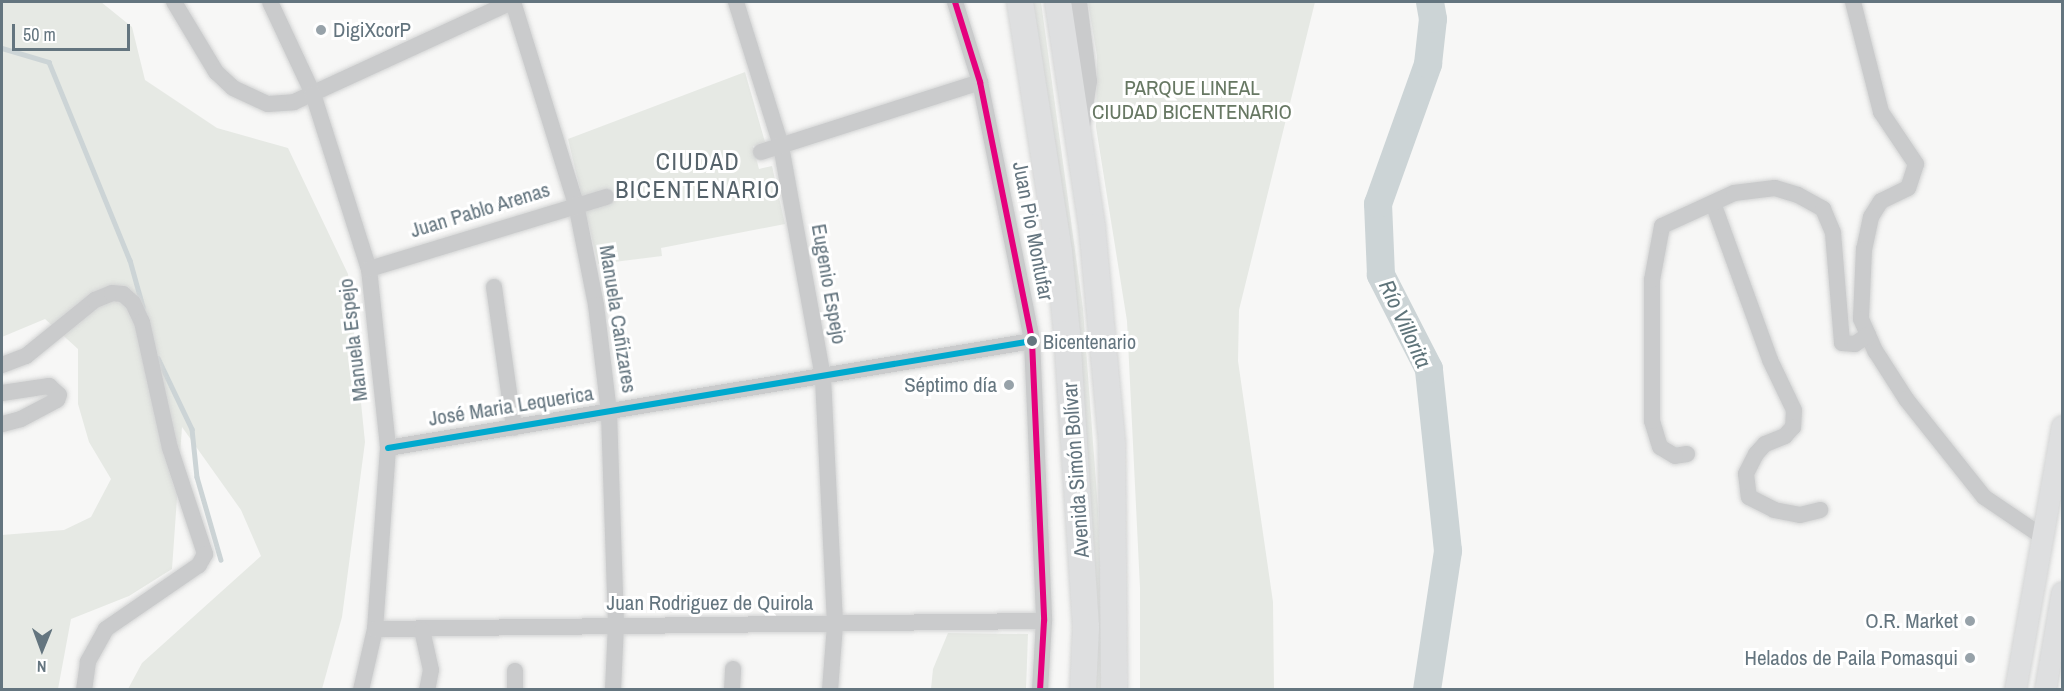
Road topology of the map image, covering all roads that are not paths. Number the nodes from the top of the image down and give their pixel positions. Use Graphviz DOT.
graph roads {
  1 [pos="174,2"];
  2 [pos="270,2"];
  3 [pos="512,2"];
  4 [pos="736,2"];
  5 [pos="955,2"];
  6 [pos="1020,2"];
  7 [pos="1058,2"];
  8 [pos="1079,2"];
  9 [pos="1853,2"];
  10 [pos="980,82"];
  11 [pos="313,94"];
  12 [pos="1079,139"];
  13 [pos="781,146"];
  14 [pos="761,152"];
  15 [pos="606,197"];
  16 [pos="1713,203"];
  17 [pos="576,204"];
  18 [pos="369,269"];
  19 [pos="494,287"];
  20 [pos="1868,335"];
  21 [pos="1032,342"];
  22 [pos="2,365"];
  23 [pos="823,378"];
  24 [pos="2,393"];
  25 [pos="609,413"];
  26 [pos="2,424"];
  27 [pos="2062,426"];
  28 [pos="514,428"];
  29 [pos="388,448"];
  30 [pos="1688,454"];
  31 [pos="1820,510"];
  32 [pos="2040,535"];
  33 [pos="2062,592"];
  34 [pos="1044,621"];
  35 [pos="616,624"];
  36 [pos="836,625"];
  37 [pos="375,629"];
  38 [pos="422,630"];
  39 [pos="2057,657"];
  40 [pos="733,669"];
  41 [pos="515,671"];
  42 [pos="84,690"];
  43 [pos="361,690"];
  44 [pos="427,690"];
  45 [pos="515,690"];
  46 [pos="613,690"];
  47 [pos="732,690"];
  48 [pos="830,690"];
  49 [pos="1040,690"];
  50 [pos="1083,690"];
  51 [pos="1114,690"];
  52 [pos="2015,690"];
  53 [pos="2045,690"];
  1 -- 11 [label="street"];
  2 -- 11 [label="street, Manuela Espejo"];
  3 -- 11 [label="street"];
  3 -- 17 [label="street, Manuela Cañizares"];
  4 -- 13 [label="street, Eugenio Espejo"];
  5 -- 10 [label="street, Juan Pio Montufar"];
  6 -- 50 [label="highway, Avenida Simón Bolívar"];
  7 -- 12 [label="highway, Avenida Simón Bolívar"];
  8 -- 12 [label="street"];
  9 -- 20 [label="street"];
  10 -- 13 [label="street"];
  10 -- 21 [label="street, Juan Pio Montufar"];
  11 -- 18 [label="street, Manuela Espejo"];
  12 -- 51 [label="highway, Avenida Simón Bolívar"];
  13 -- 14 [label="street"];
  13 -- 23 [label="street, Eugenio Espejo"];
  15 -- 17 [label="street, Juan Pablo Arenas"];
  16 -- 20 [label="street"];
  16 -- 30 [label="street"];
  16 -- 31 [label="street"];
  17 -- 18 [label="street, Juan Pablo Arenas"];
  17 -- 25 [label="street, Manuela Cañizares"];
  18 -- 29 [label="street, Manuela Espejo"];
  19 -- 28 [label="street"];
  20 -- 32 [label="street"];
  21 -- 23 [label="street, José Maria Lequerica"];
  21 -- 34 [label="street, Juan Pio Montufar"];
  22 -- 42 [label="street"];
  23 -- 25 [label="street, José Maria Lequerica"];
  23 -- 36 [label="street, Eugenio Espejo"];
  24 -- 26 [label="street"];
  25 -- 28 [label="street, José Maria Lequerica"];
  25 -- 35 [label="street, Manuela Cañizares"];
  27 -- 32 [label="main road"];
  28 -- 29 [label="street, José Maria Lequerica"];
  29 -- 37 [label="street, Manuela Espejo"];
  32 -- 52 [label="main road"];
  33 -- 39 [label="main road"];
  34 -- 36 [label="street, Juan Rodriguez de Quirola"];
  34 -- 49 [label="street, Juan Pio Montufar"];
  35 -- 36 [label="street, Juan Rodriguez de Quirola"];
  35 -- 38 [label="street, Juan Rodriguez de Quirola"];
  35 -- 46 [label="street, Manuela Cañizares"];
  36 -- 48 [label="street, Eugenio Espejo"];
  37 -- 38 [label="street, Juan Rodriguez de Quirola"];
  37 -- 43 [label="street, Manuela Espejo"];
  38 -- 44 [label="street"];
  39 -- 53 [label="main road"];
  40 -- 47 [label="street"];
  41 -- 45 [label="street"];
}
